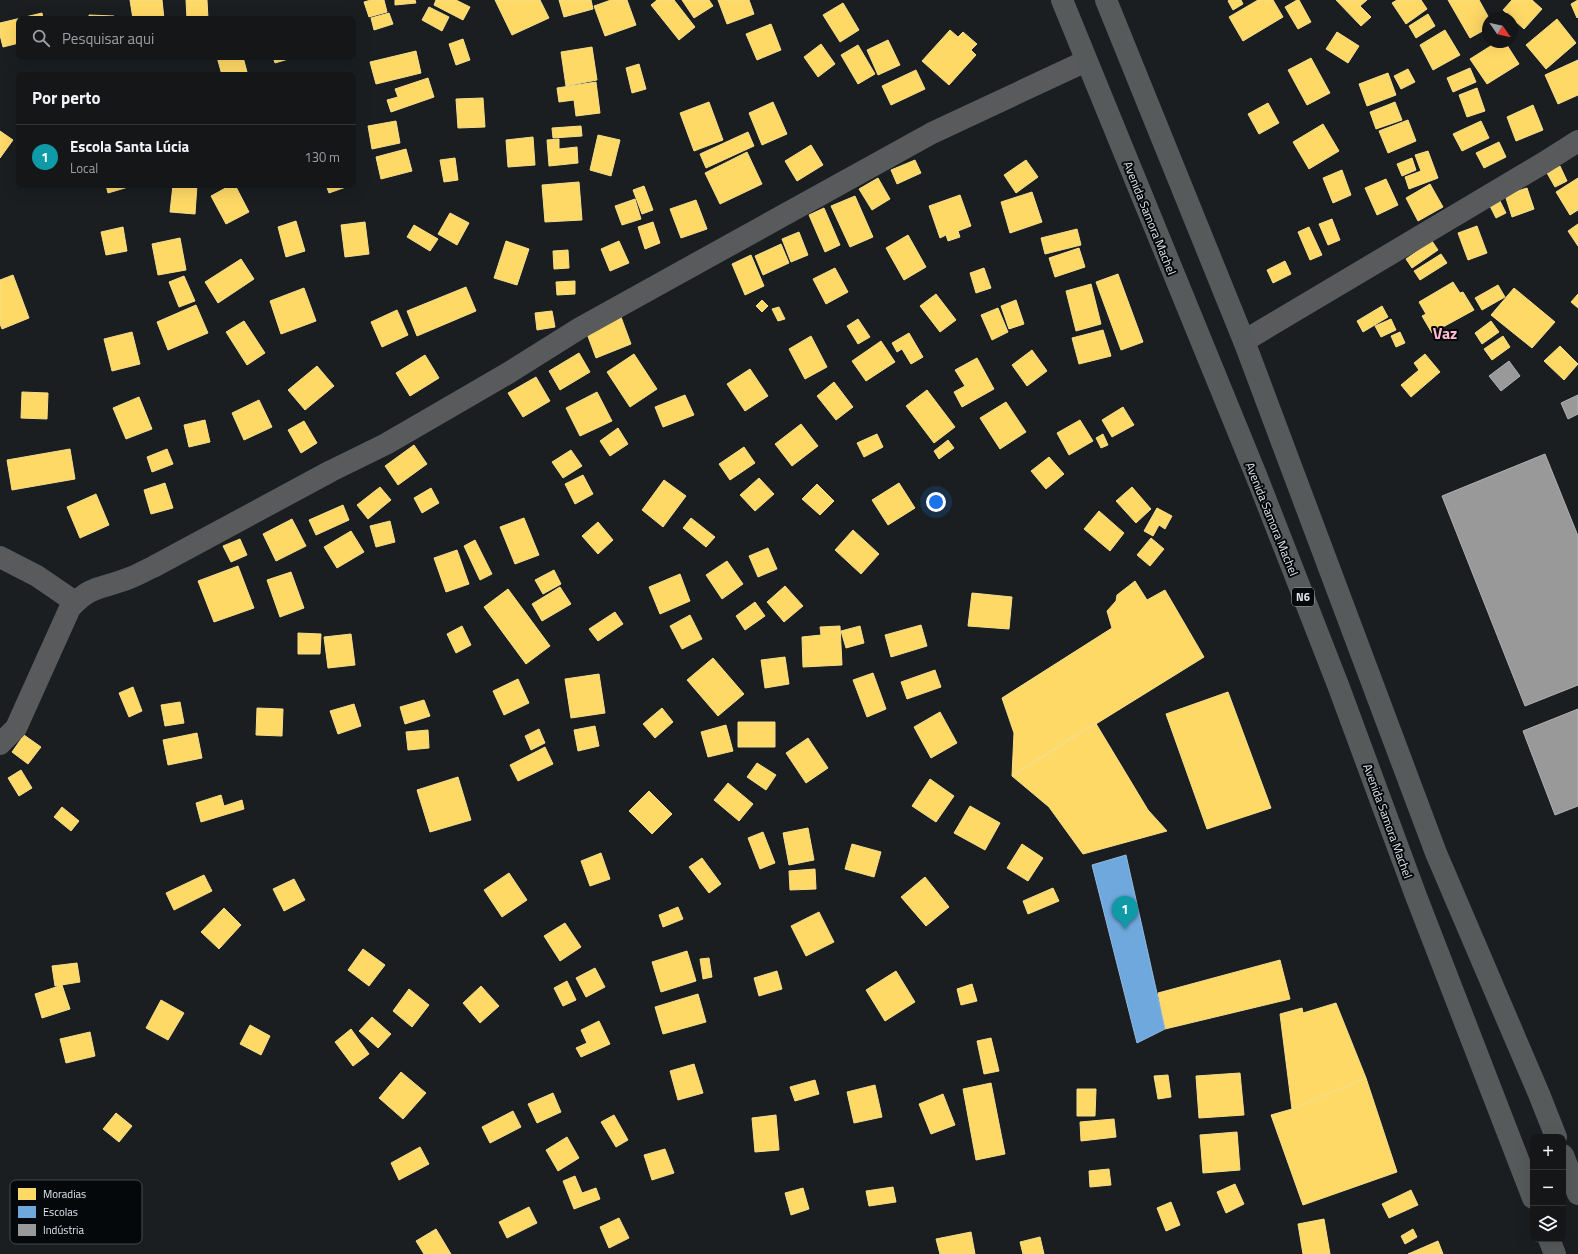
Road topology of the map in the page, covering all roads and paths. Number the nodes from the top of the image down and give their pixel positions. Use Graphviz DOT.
graph roads {
  1 [pos="1062,0"];
  2 [pos="1106,0"];
  3 [pos="1086,61"];
  4 [pos="1578,141"];
  5 [pos="1244,341"];
  6 [pos="0,557"];
  7 [pos="75,602"];
  8 [pos="0,744"];
  9 [pos="1555,1134"];
  10 [pos="1566,1163"];
  11 [pos="1530,1190"];
  12 [pos="1578,1194"];
  13 [pos="1550,1242"];
  14 [pos="1555,1254"];
  1 -- 3 [label="highway, Avenida Samora Machel / N6"];
  2 -- 5 [label="highway"];
  3 -- 7 [label="street"];
  3 -- 11 [label="highway, Avenida Samora Machel / N6"];
  4 -- 5 [label="street"];
  5 -- 9 [label="highway"];
  6 -- 7 [label="street"];
  7 -- 8 [label="street"];
  10 -- 12 [label="highway"];
  13 -- 14 [label="highway"];
}
